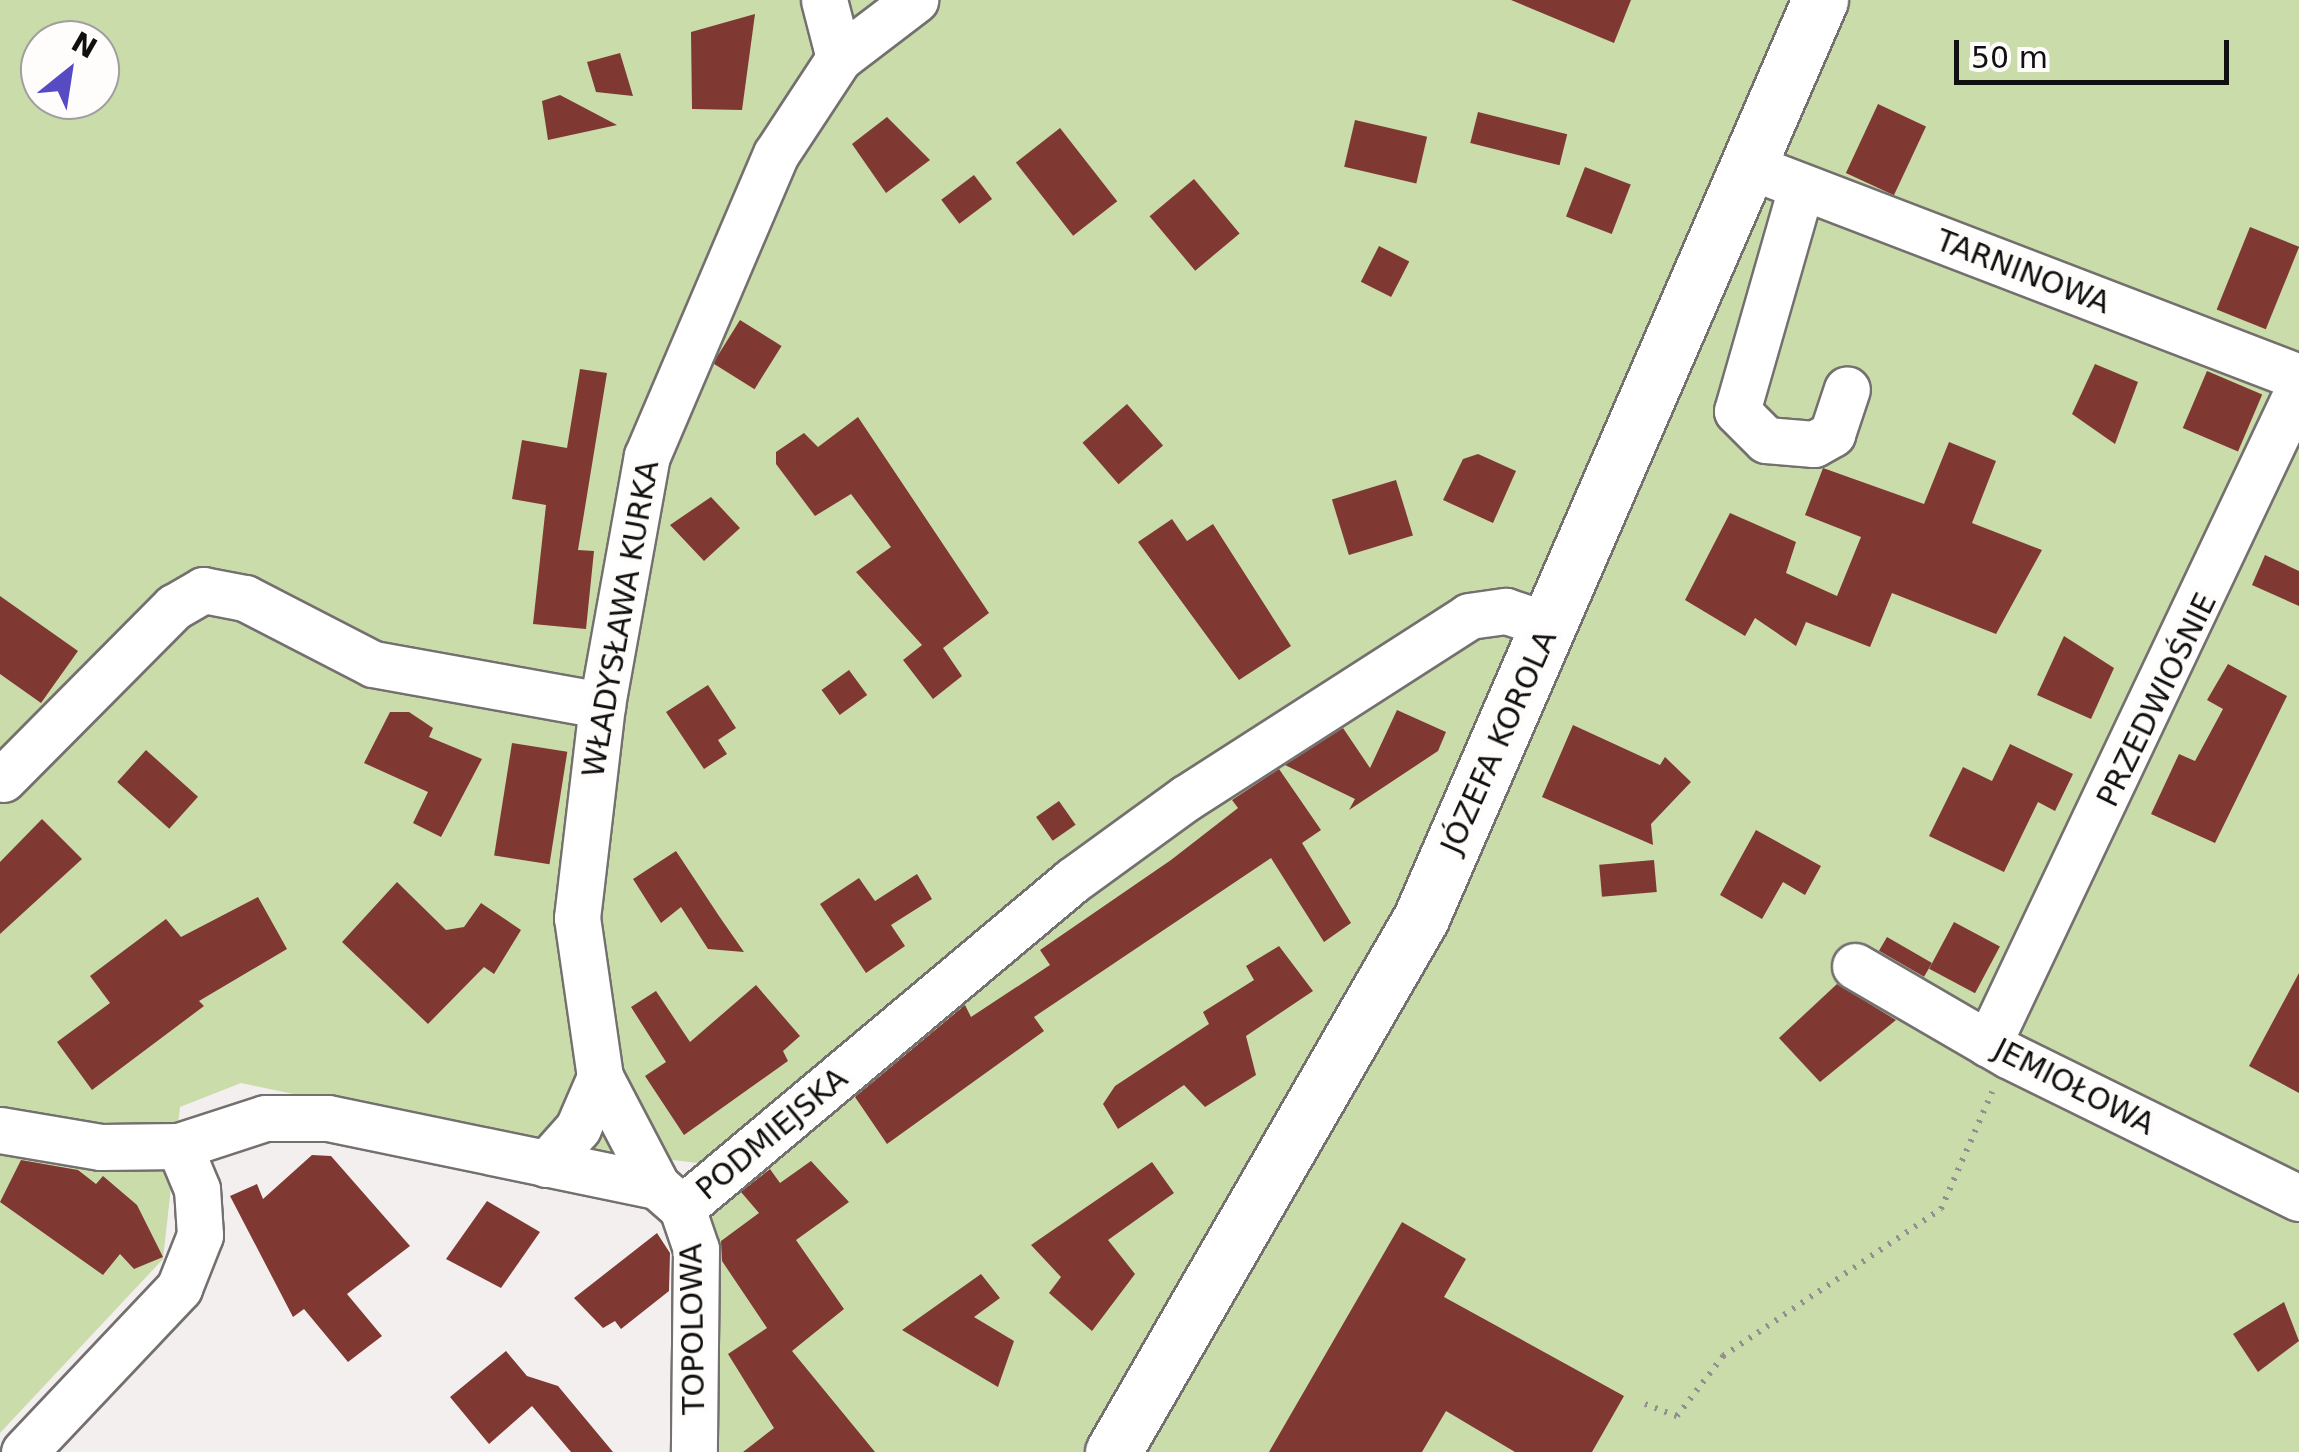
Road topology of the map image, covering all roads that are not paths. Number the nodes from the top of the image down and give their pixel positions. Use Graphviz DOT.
graph roads {
  1 [pos="824,0"];
  2 [pos="915,0"];
  3 [pos="1820,0"];
  4 [pos="839,58"];
  5 [pos="1749,166"];
  6 [pos="1801,188"];
  7 [pos="2299,377"];
  8 [pos="2299,388"];
  9 [pos="1848,390"];
  10 [pos="1551,626"];
  11 [pos="602,705"];
  12 [pos="1,779"];
  13 [pos="1854,966"];
  14 [pos="2001,1036"];
  15 [pos="600,1077"];
  16 [pos="0,1130"];
  17 [pos="179,1146"];
  18 [pos="546,1164"];
  19 [pos="669,1197"];
  20 [pos="2299,1198"];
  21 [pos="24,1452"];
  22 [pos="694,1452"];
  23 [pos="1113,1452"];
  1 -- 4 [label="street"];
  2 -- 4 [label="street, WŁADYSŁAWA KURKA"];
  3 -- 5 [label="highway, JÓZEFA KOROLA"];
  4 -- 11 [label="street, WŁADYSŁAWA KURKA"];
  5 -- 6 [label="street, TARNINOWA"];
  5 -- 10 [label="highway, JÓZEFA KOROLA"];
  6 -- 7 [label="street, TARNINOWA"];
  6 -- 9 [label="street"];
  8 -- 14 [label="street, PRZEDWIOŚNIE"];
  10 -- 19 [label="street, PODMIEJSKA"];
  10 -- 23 [label="highway, JÓZEFA KOROLA"];
  11 -- 12 [label="street"];
  11 -- 15 [label="street, WŁADYSŁAWA KURKA"];
  13 -- 14 [label="street, JEMIOŁOWA"];
  14 -- 20 [label="street, JEMIOŁOWA"];
  15 -- 18 [label="street"];
  15 -- 19 [label="street, WŁADYSŁAWA KURKA"];
  16 -- 17 [label="street, PODMIEJSKA"];
  17 -- 18 [label="street, PODMIEJSKA"];
  17 -- 21 [label="street"];
  18 -- 19 [label="street, PODMIEJSKA"];
  19 -- 22 [label="street, TOPOLOWA"];
}
